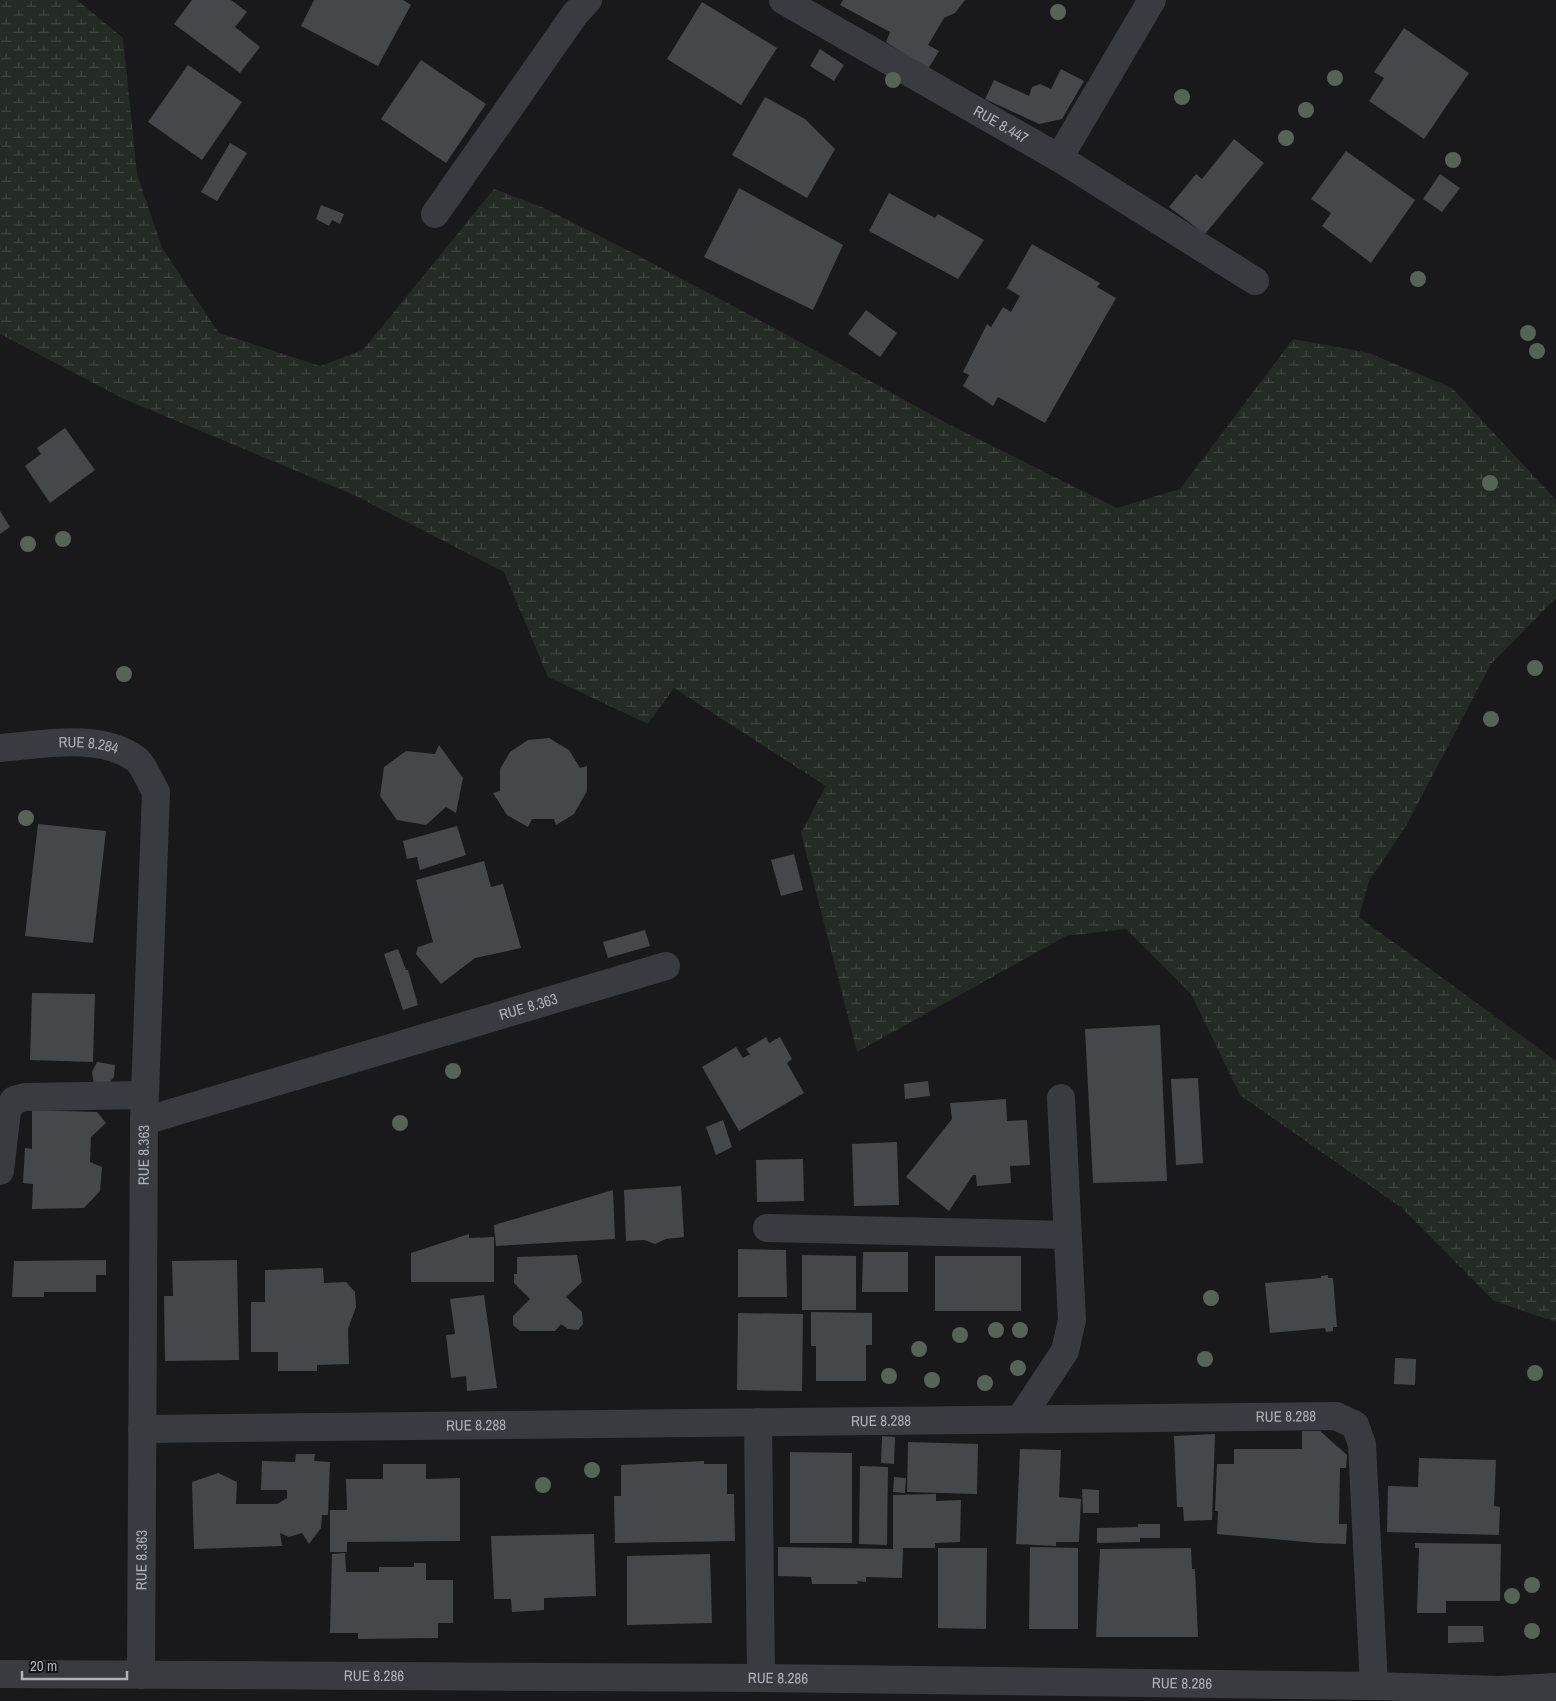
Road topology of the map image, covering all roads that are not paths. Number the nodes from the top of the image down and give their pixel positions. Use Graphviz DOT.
graph roads {
  1 [pos="588,0"];
  2 [pos="784,0"];
  3 [pos="1152,0"];
  4 [pos="1059,158"];
  5 [pos="435,214"];
  6 [pos="1255,282"];
  7 [pos="0,748"];
  8 [pos="666,966"];
  9 [pos="1061,1098"];
  10 [pos="144,1108"];
  11 [pos="0,1171"];
  12 [pos="767,1228"];
  13 [pos="1067,1234"];
  14 [pos="1020,1419"];
  15 [pos="758,1422"];
  16 [pos="142,1429"];
  17 [pos="0,1674"];
  18 [pos="141,1675"];
  19 [pos="761,1678"];
  20 [pos="1374,1686"];
  21 [pos="1556,1687"];
  22 [pos="1063,1691"];
  1 -- 5 [label="street"];
  2 -- 4 [label="street, RUE 8.447"];
  3 -- 4 [label="street"];
  4 -- 6 [label="street, RUE 8.447"];
  7 -- 10 [label="street, RUE 8.284"];
  8 -- 10 [label="street, RUE 8.363"];
  9 -- 13 [label="street"];
  10 -- 11 [label="street"];
  10 -- 16 [label="street, RUE 8.363"];
  12 -- 13 [label="street"];
  13 -- 14 [label="street"];
  14 -- 15 [label="street, RUE 8.288"];
  14 -- 20 [label="street, RUE 8.288"];
  15 -- 16 [label="street, RUE 8.288"];
  15 -- 19 [label="street"];
  16 -- 18 [label="street, RUE 8.363"];
  17 -- 18 [label="street, RUE 8.286"];
  18 -- 19 [label="street, RUE 8.286"];
  19 -- 22 [label="street, RUE 8.286"];
  20 -- 21 [label="street, RUE 8.286"];
  20 -- 22 [label="street, RUE 8.286"];
}
